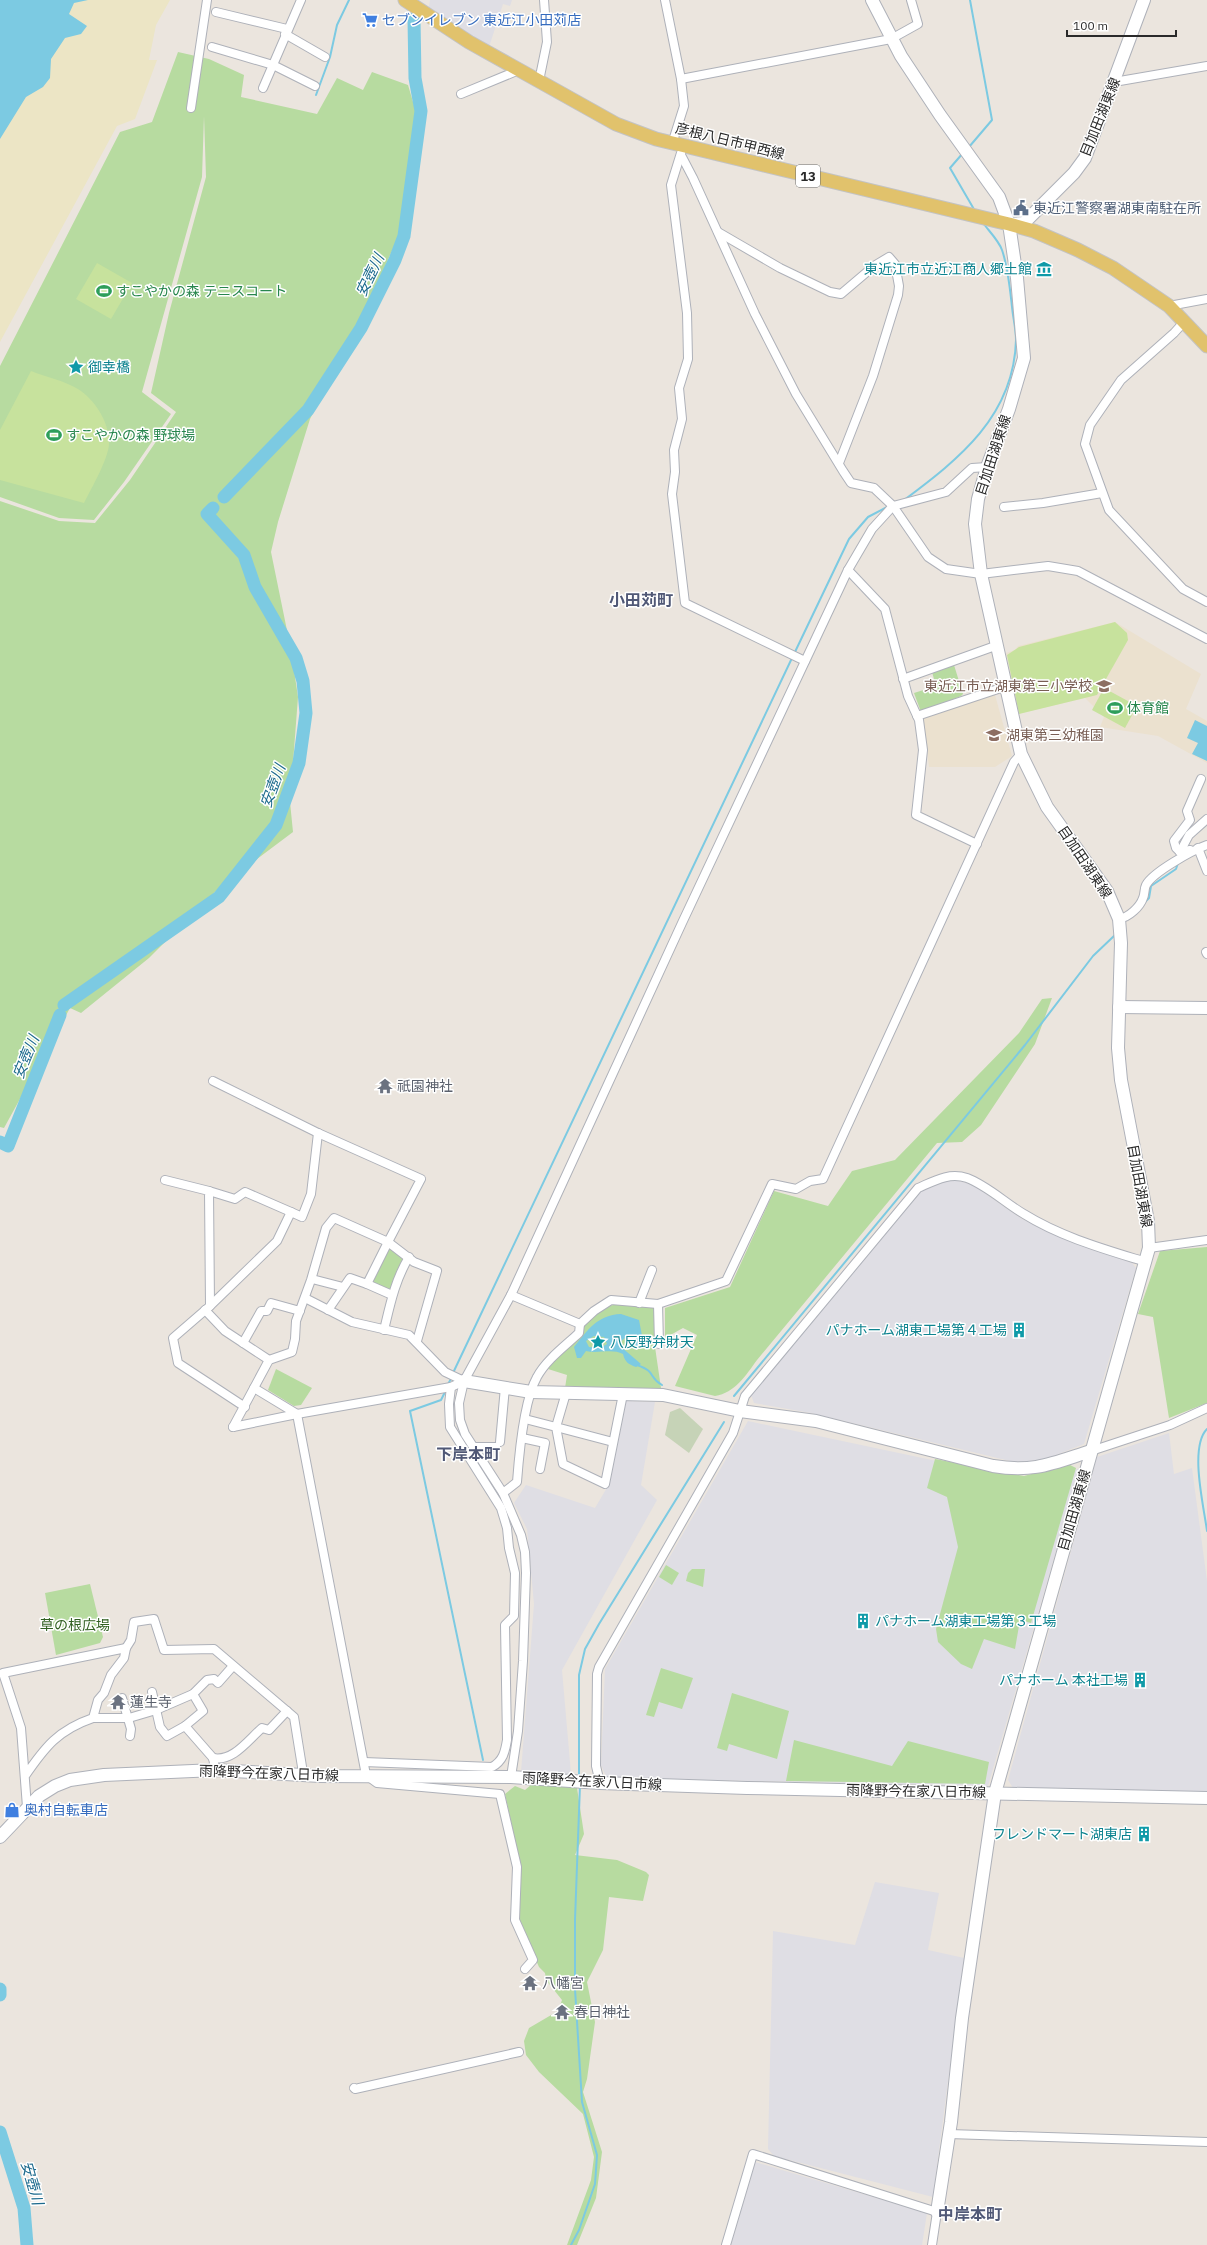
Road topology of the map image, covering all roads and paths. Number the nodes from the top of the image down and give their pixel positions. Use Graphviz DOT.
graph roads {
  1 [pos="207,0"];
  2 [pos="299,0"];
  3 [pos="405,0"];
  4 [pos="544,0"];
  5 [pos="665,0"];
  6 [pos="872,0"];
  7 [pos="911,0"];
  8 [pos="1144,0"];
  9 [pos="422,6"];
  10 [pos="216,12"];
  11 [pos="286,32"];
  12 [pos="891,39"];
  13 [pos="212,47"];
  14 [pos="325,57"];
  15 [pos="273,65"];
  16 [pos="1207,66"];
  17 [pos="519,70"];
  18 [pos="681,80"];
  19 [pos="539,81"];
  20 [pos="1114,82"];
  21 [pos="315,86"];
  22 [pos="263,88"];
  23 [pos="461,94"];
  24 [pos="191,108"];
  25 [pos="679,149"];
  26 [pos="1010,224"];
  27 [pos="718,232"];
  28 [pos="1207,299"];
  29 [pos="1169,306"];
  30 [pos="1184,322"];
  31 [pos="1207,346"];
  32 [pos="839,463"];
  33 [pos="987,466"];
  34 [pos="1102,494"];
  35 [pos="893,506"];
  36 [pos="1004,507"];
  37 [pos="848,570"];
  38 [pos="981,574"];
  39 [pos="1207,602"];
  40 [pos="1207,639"];
  41 [pos="998,645"];
  42 [pos="805,661"];
  43 [pos="903,679"];
  44 [pos="1006,686"];
  45 [pos="918,716"];
  46 [pos="1021,754"];
  47 [pos="1201,779"];
  48 [pos="1207,819"];
  49 [pos="977,844"];
  50 [pos="1207,845"];
  51 [pos="1197,848"];
  52 [pos="1180,852"];
  53 [pos="1207,871"];
  54 [pos="1119,919"];
  55 [pos="1119,1007"];
  56 [pos="1207,1008"];
  57 [pos="212,1081"];
  58 [pos="318,1133"];
  59 [pos="165,1180"];
  60 [pos="209,1191"];
  61 [pos="291,1212"];
  62 [pos="1207,1240"];
  63 [pos="388,1242"];
  64 [pos="1149,1248"];
  65 [pos="409,1257"];
  66 [pos="1146,1262"];
  67 [pos="652,1270"];
  68 [pos="312,1279"];
  69 [pos="366,1284"];
  70 [pos="343,1287"];
  71 [pos="392,1295"];
  72 [pos="511,1295"];
  73 [pos="305,1298"];
  74 [pos="639,1303"];
  75 [pos="658,1304"];
  76 [pos="208,1308"];
  77 [pos="328,1310"];
  78 [pos="300,1311"];
  79 [pos="580,1324"];
  80 [pos="384,1330"];
  81 [pos="417,1341"];
  82 [pos="244,1343"];
  83 [pos="659,1344"];
  84 [pos="269,1360"];
  85 [pos="464,1381"];
  86 [pos="451,1387"];
  87 [pos="504,1387"];
  88 [pos="254,1388"];
  89 [pos="531,1392"];
  90 [pos="566,1393"];
  91 [pos="623,1394"];
  92 [pos="245,1407"];
  93 [pos="1207,1408"];
  94 [pos="740,1411"];
  95 [pos="297,1414"];
  96 [pos="526,1419"];
  97 [pos="556,1427"];
  98 [pos="522,1438"];
  99 [pos="613,1442"];
  100 [pos="475,1447"];
  101 [pos="1091,1451"];
  102 [pos="540,1469"];
  103 [pos="503,1493"];
  104 [pos="126,1648"];
  105 [pos="233,1666"];
  106 [pos="152,1692"];
  107 [pos="193,1694"];
  108 [pos="122,1698"];
  109 [pos="156,1710"];
  110 [pos="286,1711"];
  111 [pos="93,1718"];
  112 [pos="129,1718"];
  113 [pos="185,1726"];
  114 [pos="130,1736"];
  115 [pos="364,1762"];
  116 [pos="214,1764"];
  117 [pos="303,1773"];
  118 [pos="366,1775"];
  119 [pos="25,1776"];
  120 [pos="511,1777"];
  121 [pos="600,1783"];
  122 [pos="995,1793"];
  123 [pos="1207,1798"];
  124 [pos="27,1807"];
  125 [pos="0,1837"];
  126 [pos="525,1969"];
  127 [pos="519,2052"];
  128 [pos="354,2088"];
  129 [pos="949,2134"];
  130 [pos="1207,2142"];
  131 [pos="937,2212"];
  132 [pos="726,2245"];
  133 [pos="932,2245"];
  1 -- 24 [label="street"];
  2 -- 11 [label="street"];
  3 -- 9 [label="main road, 彦根八日市甲西線 / 13"];
  4 -- 19 [label="street"];
  5 -- 18 [label="street"];
  6 -- 12 [label="main road"];
  7 -- 12 [label="street"];
  8 -- 20 [label="main road, 目加田湖東線"];
  9 -- 17 [label="main road, 彦根八日市甲西線 / 13"];
  10 -- 11 [label="street"];
  11 -- 14 [label="street"];
  11 -- 15 [label="street"];
  12 -- 18 [label="street"];
  12 -- 26 [label="main road"];
  13 -- 15 [label="street"];
  15 -- 21 [label="street"];
  15 -- 22 [label="street"];
  16 -- 20 [label="street"];
  17 -- 19 [label="main road, 彦根八日市甲西線 / 13"];
  17 -- 23 [label="street"];
  18 -- 25 [label="street"];
  19 -- 25 [label="main road, 彦根八日市甲西線 / 13"];
  20 -- 26 [label="main road, 目加田湖東線"];
  25 -- 26 [label="main road, 彦根八日市甲西線 / 13"];
  25 -- 27 [label="street"];
  25 -- 42 [label="street"];
  26 -- 29 [label="main road, 彦根八日市甲西線 / 13"];
  26 -- 33 [label="main road, 目加田湖東線"];
  27 -- 32 [label="street"];
  27 -- 32 [label="street"];
  28 -- 29 [label="street"];
  29 -- 30 [label="main road, 彦根八日市甲西線 / 13"];
  30 -- 31 [label="main road, 彦根八日市甲西線 / 13"];
  30 -- 34 [label="street"];
  32 -- 35 [label="street"];
  33 -- 35 [label="street"];
  33 -- 38 [label="main road, 目加田湖東線"];
  34 -- 36 [label="street"];
  34 -- 39 [label="street"];
  35 -- 37 [label="street"];
  35 -- 38 [label="street"];
  37 -- 42 [label="street"];
  37 -- 43 [label="street"];
  38 -- 40 [label="street"];
  38 -- 41 [label="main road, 目加田湖東線"];
  41 -- 43 [label="street"];
  41 -- 44 [label="main road, 目加田湖東線"];
  42 -- 72 [label="street"];
  43 -- 45 [label="street"];
  44 -- 45 [label="street"];
  44 -- 46 [label="main road, 目加田湖東線"];
  45 -- 49 [label="street"];
  46 -- 49 [label="street"];
  46 -- 54 [label="main road, 目加田湖東線"];
  47 -- 52 [label="street"];
  48 -- 52 [label="street"];
  49 -- 75 [label="street"];
  50 -- 51 [label="street"];
  51 -- 52 [label="street"];
  51 -- 53 [label="street"];
  51 -- 54 [label="street"];
  54 -- 55 [label="main road, 目加田湖東線"];
  55 -- 56 [label="main road"];
  55 -- 64 [label="main road, 目加田湖東線"];
  57 -- 58 [label="street"];
  58 -- 61 [label="street"];
  58 -- 63 [label="street"];
  59 -- 60 [label="street"];
  60 -- 61 [label="street"];
  60 -- 76 [label="street"];
  61 -- 76 [label="street"];
  62 -- 64 [label="street"];
  63 -- 65 [label="street"];
  63 -- 68 [label="street"];
  63 -- 69 [label="street"];
  64 -- 66 [label="main road, 目加田湖東線"];
  65 -- 71 [label="street"];
  65 -- 81 [label="street"];
  66 -- 94 [label="street"];
  66 -- 101 [label="main road, 目加田湖東線"];
  67 -- 74 [label="street"];
  68 -- 70 [label="street"];
  68 -- 73 [label="street"];
  69 -- 70 [label="street"];
  69 -- 71 [label="street"];
  70 -- 77 [label="street"];
  71 -- 80 [label="street"];
  72 -- 79 [label="street"];
  72 -- 85 [label="street"];
  73 -- 77 [label="street"];
  73 -- 78 [label="street"];
  74 -- 75 [label="street"];
  74 -- 79 [label="street"];
  75 -- 83 [label="street"];
  76 -- 82 [label="street"];
  76 -- 92 [label="street"];
  77 -- 80 [label="street"];
  78 -- 82 [label="street"];
  78 -- 84 [label="street"];
  79 -- 89 [label="street"];
  80 -- 81 [label="street"];
  81 -- 85 [label="street"];
  82 -- 84 [label="street"];
  84 -- 88 [label="street"];
  85 -- 86 [label="street"];
  85 -- 87 [label="main road"];
  85 -- 100 [label="street"];
  86 -- 95 [label="street"];
  86 -- 115 [label="street"];
  87 -- 89 [label="main road"];
  87 -- 100 [label="street"];
  88 -- 92 [label="street"];
  88 -- 95 [label="street"];
  89 -- 90 [label="main road"];
  89 -- 96 [label="street"];
  90 -- 91 [label="main road"];
  90 -- 97 [label="street"];
  91 -- 94 [label="main road"];
  91 -- 99 [label="street"];
  92 -- 95 [label="street"];
  93 -- 101 [label="street"];
  94 -- 101 [label="main road"];
  94 -- 121 [label="street"];
  95 -- 115 [label="street"];
  96 -- 97 [label="street"];
  96 -- 98 [label="street"];
  97 -- 99 [label="street"];
  97 -- 99 [label="street"];
  98 -- 102 [label="street"];
  98 -- 103 [label="street"];
  100 -- 103 [label="street"];
  101 -- 122 [label="main road, 目加田湖東線"];
  103 -- 120 [label="street"];
  104 -- 105 [label="street"];
  104 -- 111 [label="street"];
  104 -- 119 [label="street"];
  105 -- 107 [label="street"];
  105 -- 110 [label="street"];
  106 -- 109 [label="street"];
  107 -- 109 [label="street"];
  107 -- 113 [label="street"];
  108 -- 112 [label="street"];
  109 -- 112 [label="street"];
  109 -- 113 [label="street"];
  110 -- 116 [label="street"];
  110 -- 117 [label="street"];
  111 -- 112 [label="street"];
  111 -- 119 [label="street"];
  112 -- 114 [label="street"];
  113 -- 116 [label="street"];
  115 -- 118 [label="street"];
  116 -- 117 [label="main road, 雨降野今在家八日市線"];
  116 -- 124 [label="main road, 雨降野今在家八日市線"];
  117 -- 118 [label="main road, 雨降野今在家八日市線"];
  118 -- 120 [label="main road, 雨降野今在家八日市線"];
  118 -- 126 [label="street"];
  119 -- 124 [label="street"];
  120 -- 121 [label="main road, 雨降野今在家八日市線"];
  121 -- 122 [label="main road, 雨降野今在家八日市線"];
  122 -- 123 [label="main road, 雨降野今在家八日市線"];
  122 -- 129 [label="main road, 目加田湖東線"];
  124 -- 125 [label="main road, 雨降野今在家八日市線"];
  127 -- 128 [label="street"];
  129 -- 130 [label="street"];
  129 -- 131 [label="main road, 目加田湖東線"];
  131 -- 132 [label="street"];
  131 -- 133 [label="street"];
}
